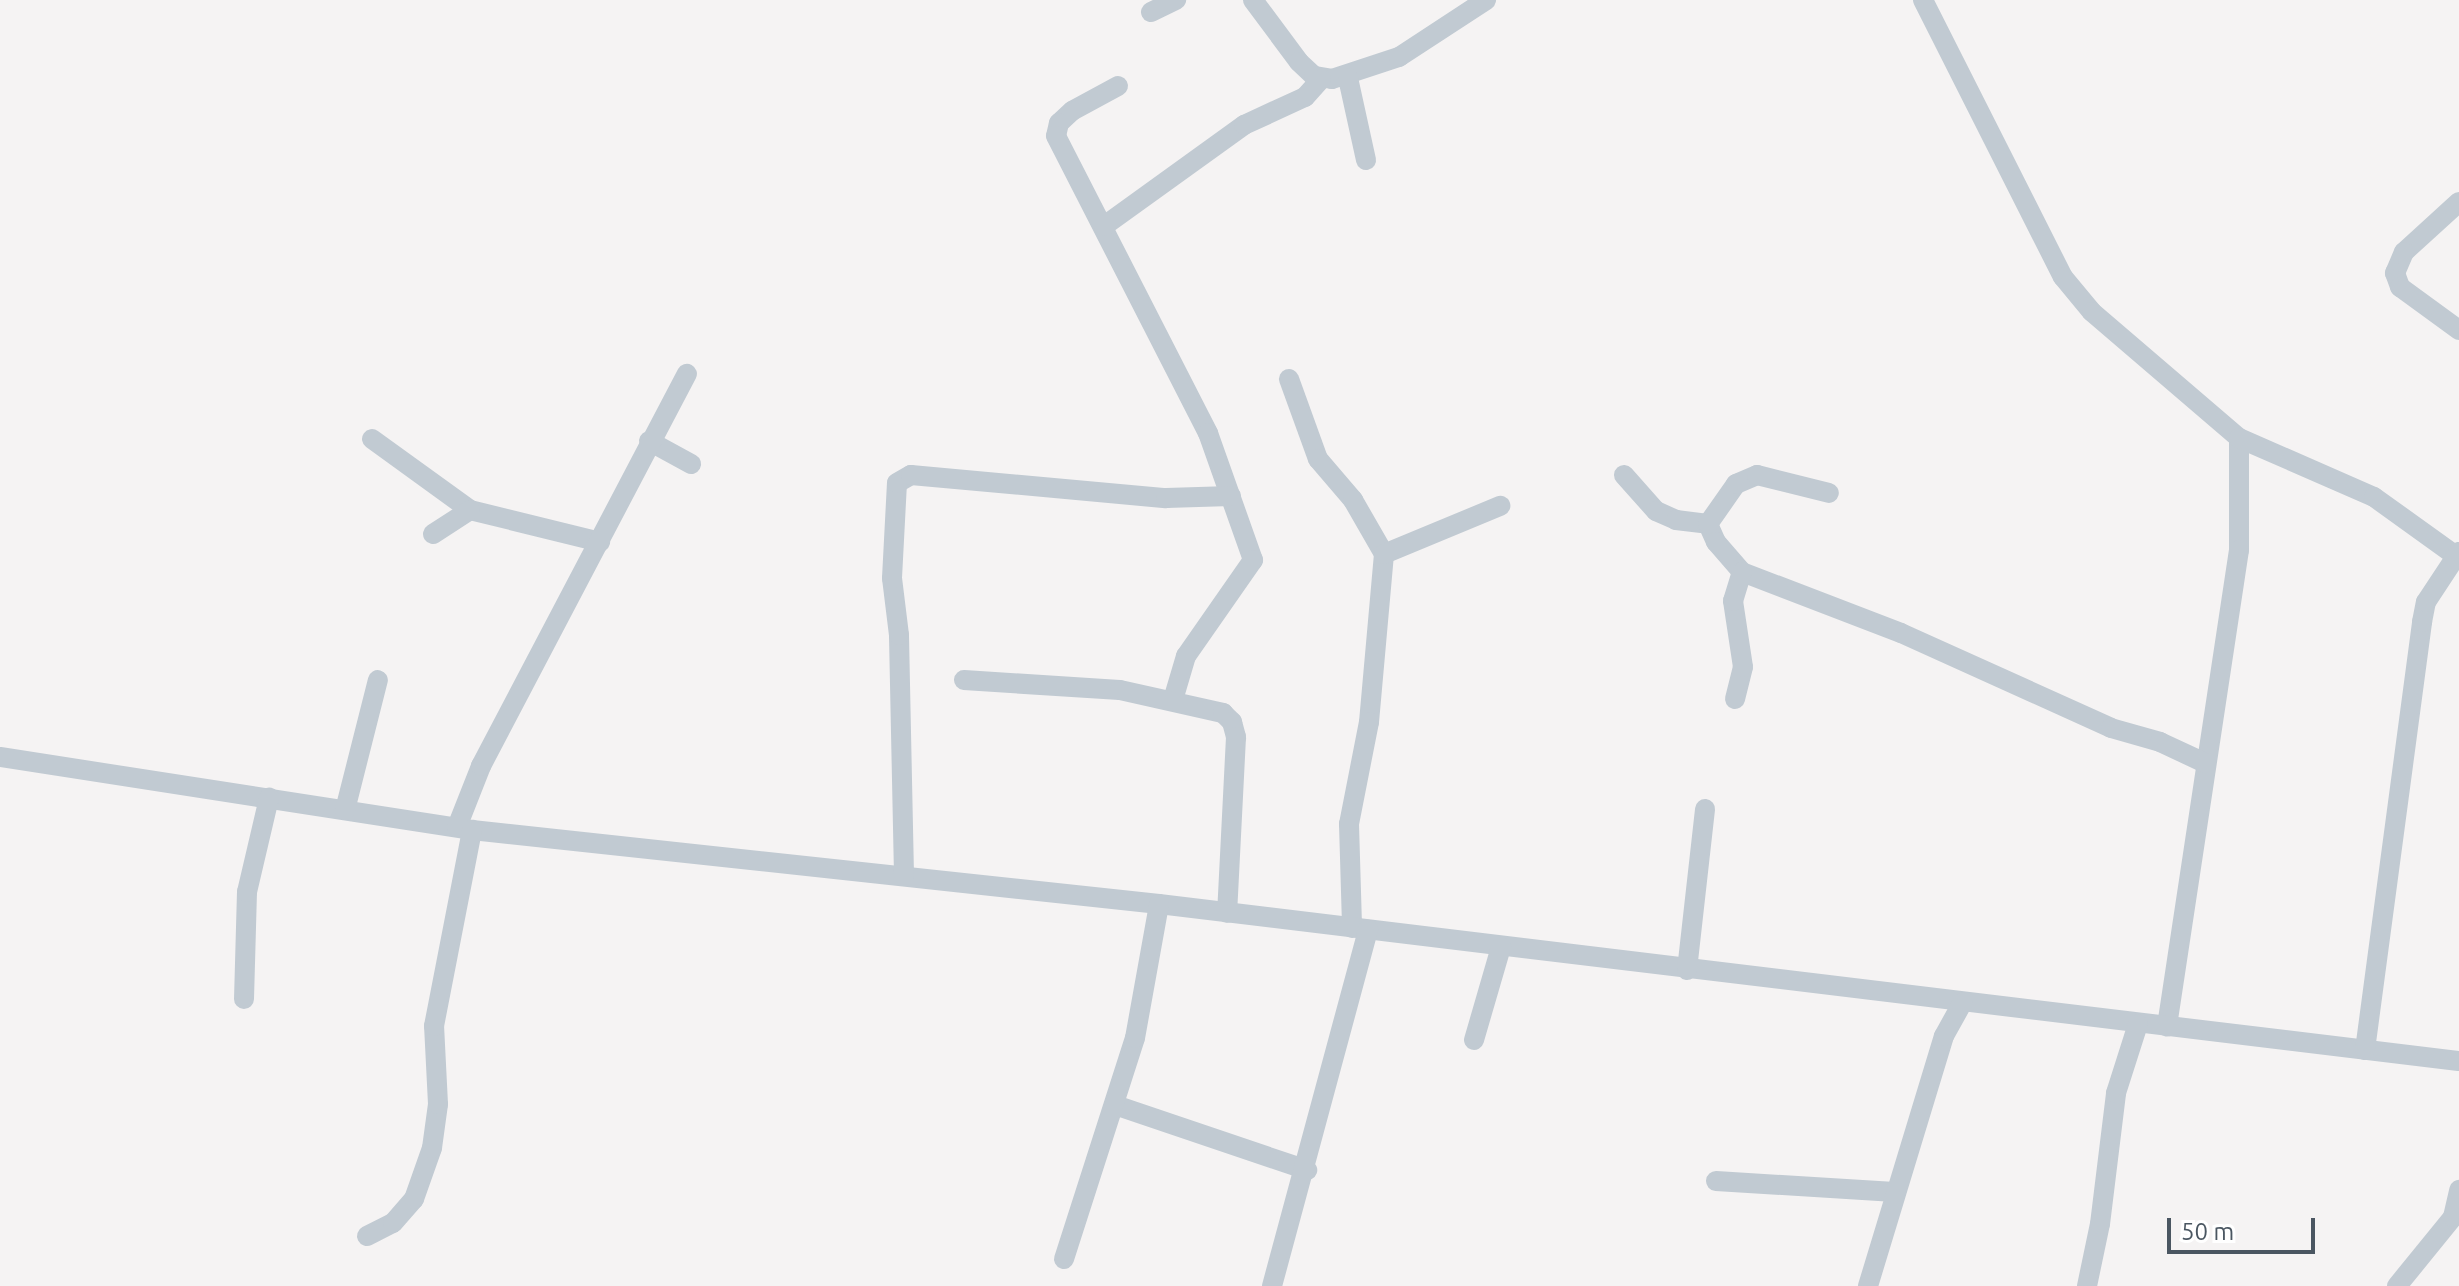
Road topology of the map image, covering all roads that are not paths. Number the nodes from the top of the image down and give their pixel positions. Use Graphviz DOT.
graph roads {
  1 [pos="1176,0"];
  2 [pos="1253,0"];
  3 [pos="1486,0"];
  4 [pos="1923,0"];
  5 [pos="1151,12"];
  6 [pos="1348,78"];
  7 [pos="1321,79"];
  8 [pos="1118,86"];
  9 [pos="1366,160"];
  10 [pos="2459,202"];
  11 [pos="1104,226"];
  12 [pos="2459,330"];
  13 [pos="687,374"];
  14 [pos="1289,379"];
  15 [pos="2239,438"];
  16 [pos="372,439"];
  17 [pos="649,441"];
  18 [pos="691,464"];
  19 [pos="1624,475"];
  20 [pos="1829,493"];
  21 [pos="1231,496"];
  22 [pos="1500,506"];
  23 [pos="470,510"];
  24 [pos="1708,524"];
  25 [pos="433,534"];
  26 [pos="600,542"];
  27 [pos="1384,554"];
  28 [pos="2458,555"];
  29 [pos="1742,572"];
  30 [pos="378,680"];
  31 [pos="964,680"];
  32 [pos="1735,699"];
  33 [pos="1173,700"];
  34 [pos="0,757"];
  35 [pos="2205,763"];
  36 [pos="269,798"];
  37 [pos="1705,809"];
  38 [pos="345,810"];
  39 [pos="465,828"];
  40 [pos="904,875"];
  41 [pos="1159,904"];
  42 [pos="1227,913"];
  43 [pos="1360,929"];
  44 [pos="1501,947"];
  45 [pos="1687,970"];
  46 [pos="244,999"];
  47 [pos="1931,1000"];
  48 [pos="1962,1003"];
  49 [pos="2138,1024"];
  50 [pos="2167,1027"];
  51 [pos="1944,1036"];
  52 [pos="1474,1040"];
  53 [pos="2365,1050"];
  54 [pos="2459,1061"];
  55 [pos="1115,1105"];
  56 [pos="1307,1170"];
  57 [pos="1716,1181"];
  58 [pos="2459,1190"];
  59 [pos="1895,1192"];
  60 [pos="367,1236"];
  61 [pos="1064,1259"];
  62 [pos="1272,1286"];
  63 [pos="1868,1286"];
  64 [pos="2087,1286"];
  65 [pos="2397,1286"];
  1 -- 5 [label="street"];
  2 -- 7 [label="street"];
  3 -- 6 [label="street"];
  4 -- 15 [label="street"];
  6 -- 7 [label="street"];
  6 -- 9 [label="street"];
  7 -- 11 [label="street"];
  8 -- 11 [label="street"];
  10 -- 12 [label="street"];
  11 -- 21 [label="street"];
  13 -- 17 [label="street"];
  14 -- 27 [label="street"];
  15 -- 28 [label="street"];
  15 -- 35 [label="street"];
  16 -- 23 [label="street"];
  17 -- 18 [label="street"];
  17 -- 26 [label="street"];
  19 -- 24 [label="street"];
  20 -- 24 [label="street"];
  21 -- 33 [label="street"];
  21 -- 40 [label="street"];
  22 -- 27 [label="street"];
  23 -- 25 [label="street"];
  23 -- 26 [label="street"];
  24 -- 29 [label="street"];
  26 -- 39 [label="street"];
  27 -- 43 [label="street"];
  28 -- 53 [label="street"];
  29 -- 32 [label="street"];
  29 -- 35 [label="street"];
  30 -- 38 [label="street"];
  31 -- 33 [label="street"];
  33 -- 42 [label="street"];
  34 -- 36 [label="street"];
  35 -- 50 [label="street"];
  36 -- 38 [label="street"];
  36 -- 46 [label="street"];
  37 -- 45 [label="street"];
  38 -- 39 [label="street"];
  39 -- 40 [label="street"];
  39 -- 60 [label="street"];
  40 -- 41 [label="street"];
  41 -- 42 [label="street"];
  41 -- 55 [label="street"];
  42 -- 43 [label="street"];
  43 -- 44 [label="street"];
  43 -- 56 [label="street"];
  44 -- 45 [label="street"];
  44 -- 52 [label="street"];
  45 -- 47 [label="street"];
  47 -- 48 [label="street"];
  47 -- 51 [label="street"];
  48 -- 49 [label="street"];
  48 -- 51 [label="street"];
  49 -- 50 [label="street"];
  49 -- 64 [label="street"];
  50 -- 53 [label="street"];
  51 -- 59 [label="street"];
  53 -- 54 [label="street"];
  55 -- 56 [label="street"];
  55 -- 61 [label="street"];
  56 -- 62 [label="street"];
  57 -- 59 [label="street"];
  58 -- 65 [label="street"];
  59 -- 63 [label="street"];
}
